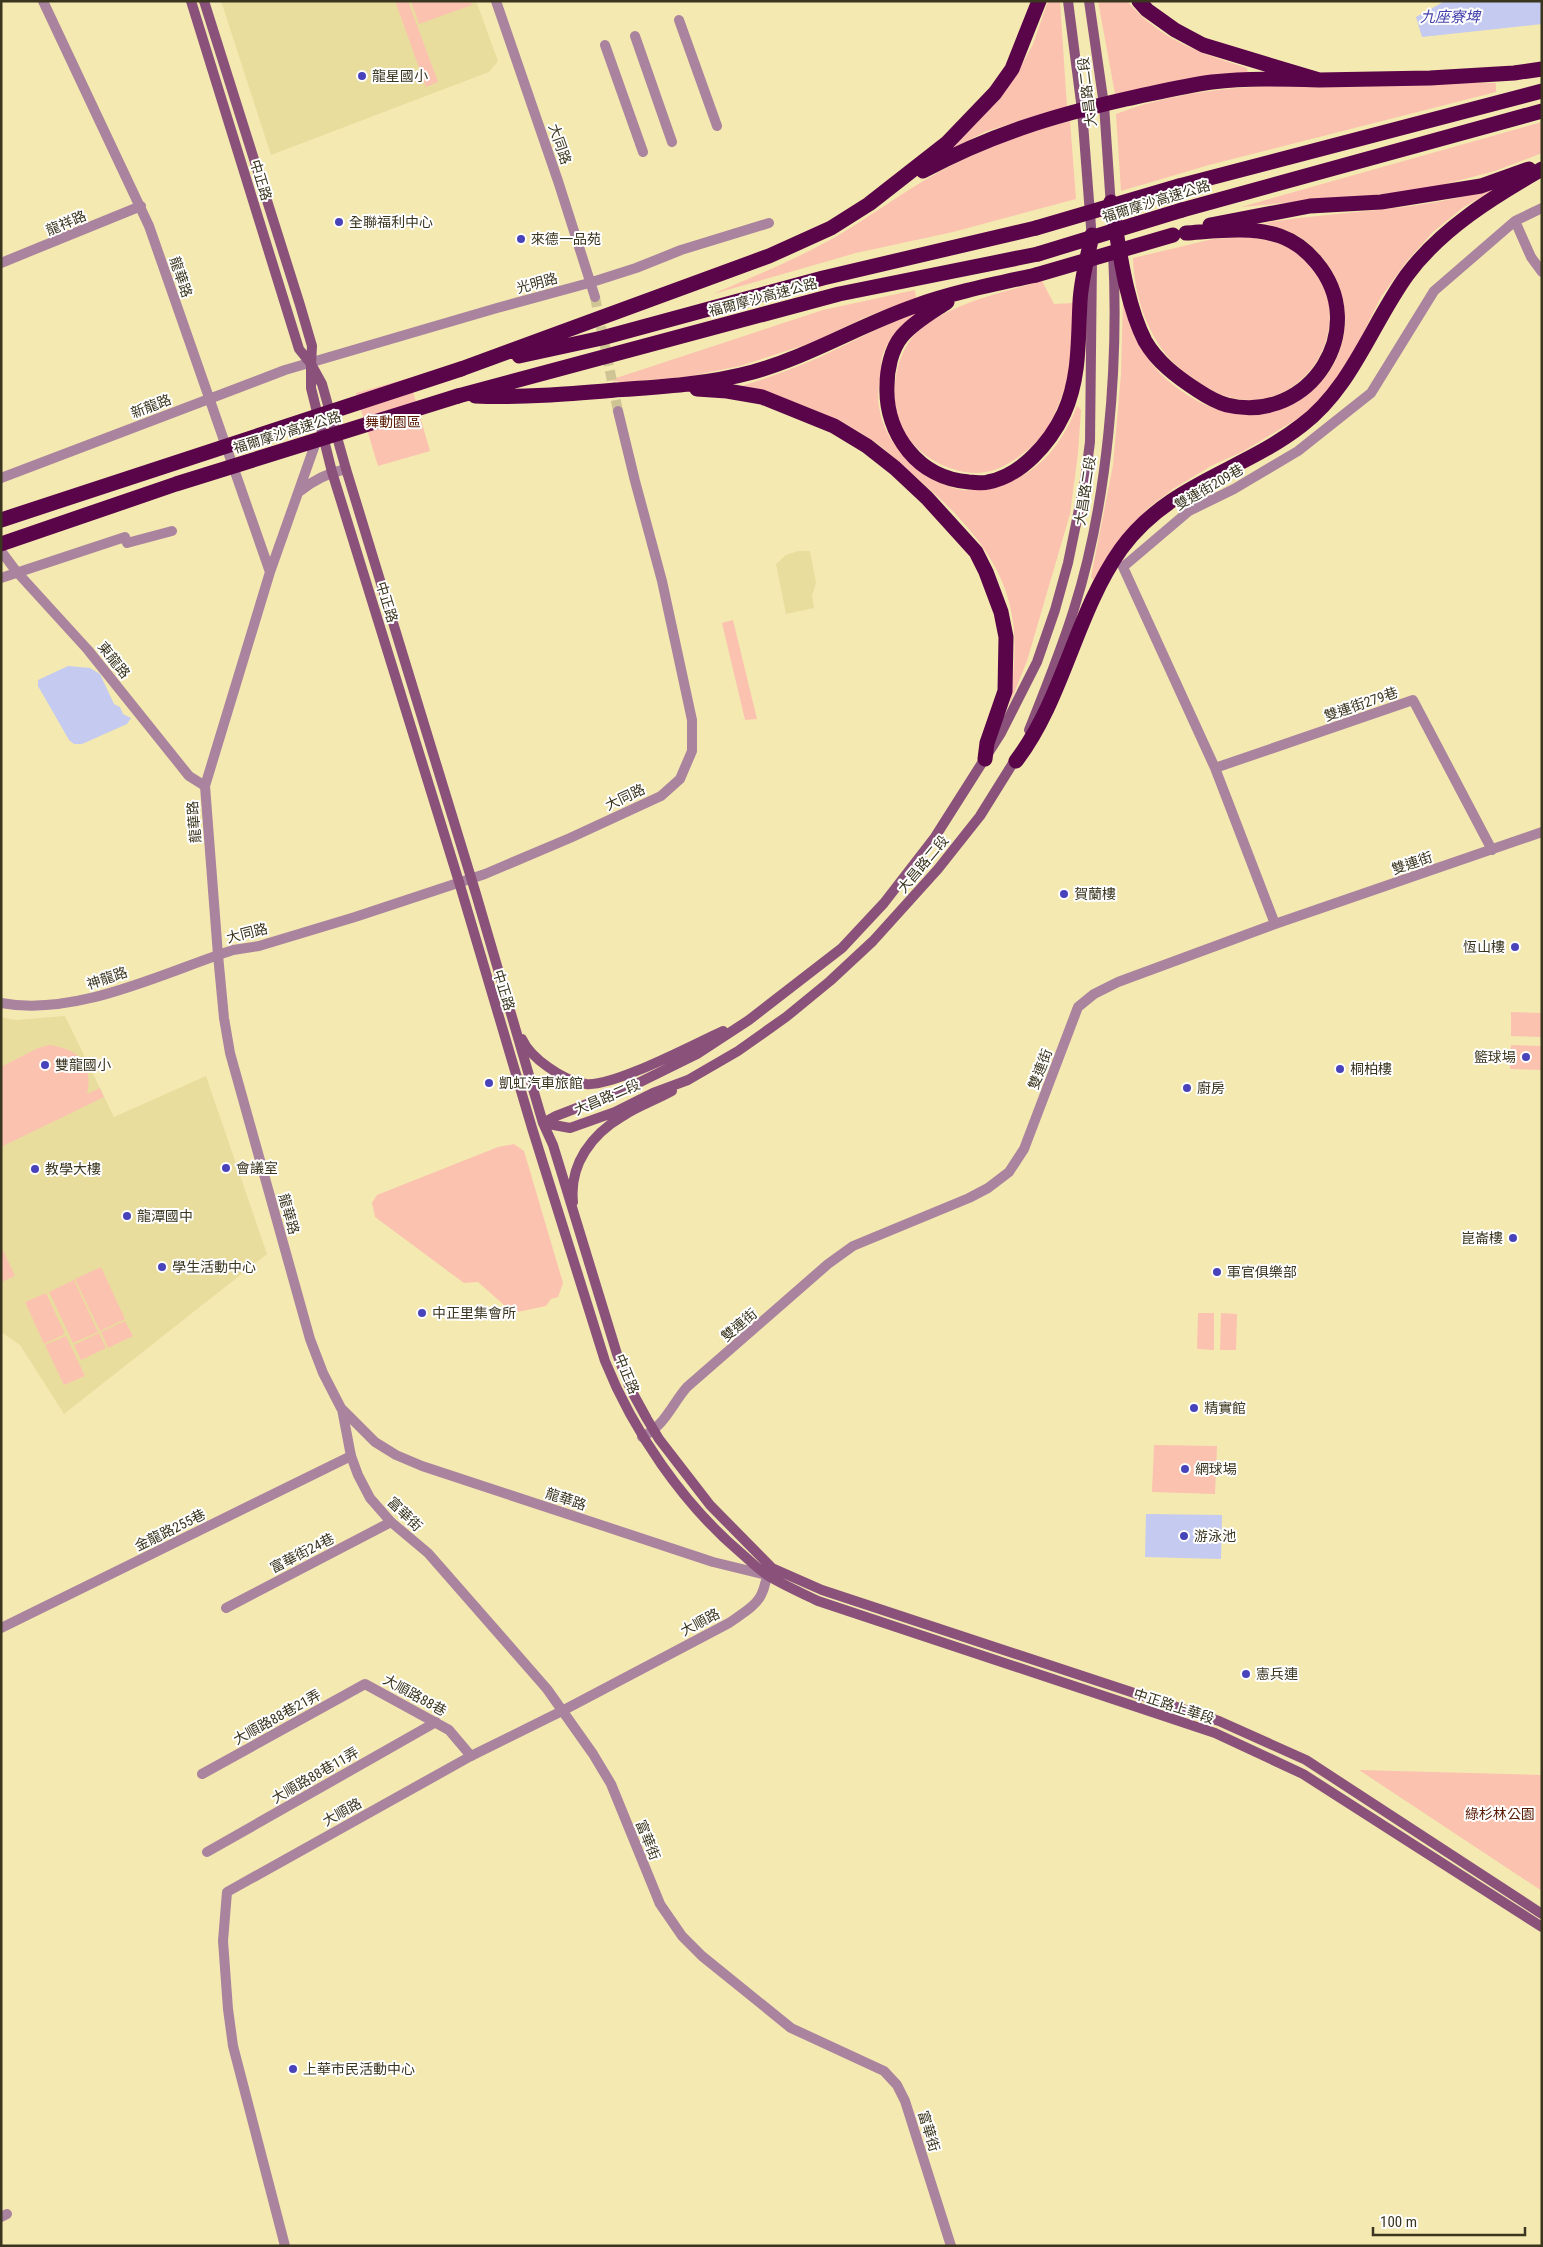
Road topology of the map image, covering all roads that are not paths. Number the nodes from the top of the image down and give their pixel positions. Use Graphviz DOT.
graph roads {
  1 [pos="43,1"];
  2 [pos="191,1"];
  3 [pos="204,1"];
  4 [pos="496,1"];
  5 [pos="1039,1"];
  6 [pos="1068,1"];
  7 [pos="1090,1"];
  8 [pos="1138,1"];
  9 [pos="679,20"];
  10 [pos="635,36"];
  11 [pos="604,46"];
  12 [pos="1542,69"];
  13 [pos="1319,80"];
  14 [pos="1542,91"];
  15 [pos="1104,104"];
  16 [pos="1082,110"];
  17 [pos="1542,111"];
  18 [pos="717,126"];
  19 [pos="672,142"];
  20 [pos="643,152"];
  21 [pos="1542,164"];
  22 [pos="1542,170"];
  23 [pos="890,188"];
  24 [pos="1111,202"];
  25 [pos="141,206"];
  26 [pos="1542,208"];
  27 [pos="1516,221"];
  28 [pos="769,223"];
  29 [pos="1092,234"];
  30 [pos="1179,234"];
  31 [pos="282,248"];
  32 [pos="268,251"];
  33 [pos="1536,258"];
  34 [pos="1,263"];
  35 [pos="1542,272"];
  36 [pos="589,283"];
  37 [pos="966,291"];
  38 [pos="594,297"];
  39 [pos="311,364"];
  40 [pos="461,369"];
  41 [pos="660,387"];
  42 [pos="458,396"];
  43 [pos="208,399"];
  44 [pos="618,410"];
  45 [pos="335,429"];
  46 [pos="322,434"];
  47 [pos="346,469"];
  48 [pos="332,472"];
  49 [pos="1,478"];
  50 [pos="298,493"];
  51 [pos="1,520"];
  52 [pos="172,531"];
  53 [pos="1,544"];
  54 [pos="1,551"];
  55 [pos="16,571"];
  56 [pos="270,572"];
  57 [pos="1,578"];
  58 [pos="985,759"];
  59 [pos="1016,761"];
  60 [pos="1215,768"];
  61 [pos="205,786"];
  62 [pos="1542,832"];
  63 [pos="1492,850"];
  64 [pos="471,878"];
  65 [pos="459,882"];
  66 [pos="1275,924"];
  67 [pos="218,955"];
  68 [pos="1,1003"];
  69 [pos="511,1014"];
  70 [pos="749,1020"];
  71 [pos="688,1080"];
  72 [pos="543,1123"];
  73 [pos="574,1220"];
  74 [pos="341,1408"];
  75 [pos="654,1431"];
  76 [pos="642,1437"];
  77 [pos="351,1456"];
  78 [pos="391,1522"];
  79 [pos="769,1572"];
  80 [pos="226,1608"];
  81 [pos="1,1628"];
  82 [pos="365,1684"];
  83 [pos="562,1711"];
  84 [pos="436,1722"];
  85 [pos="471,1756"];
  86 [pos="202,1774"];
  87 [pos="207,1852"];
  88 [pos="1542,1914"];
  89 [pos="1542,1927"];
  90 [pos="285,2246"];
  91 [pos="951,2246"];
  1 -- 25 [label="street, 龍華路"];
  2 -- 32 [label="main road, 中正路"];
  3 -- 31 [label="main road, 中正路"];
  4 -- 36 [label="street, 大同路"];
  5 -- 23 [label="highway"];
  6 -- 16 [label="main road, 大昌路二段"];
  7 -- 15 [label="main road, 大昌路二段"];
  8 -- 13 [label="highway"];
  9 -- 18 [label="street"];
  10 -- 19 [label="street"];
  11 -- 20 [label="street"];
  12 -- 13 [label="highway"];
  13 -- 15 [label="highway"];
  14 -- 40 [label="highway, 福爾摩沙高速公路, bridge"];
  15 -- 16 [label="highway"];
  15 -- 24 [label="main road, 大昌路二段"];
  16 -- 23 [label="highway"];
  16 -- 29 [label="main road, 大昌路二段"];
  17 -- 42 [label="highway, 福爾摩沙高速公路, bridge"];
  21 -- 30 [label="highway"];
  22 -- 59 [label="highway"];
  23 -- 40 [label="highway"];
  24 -- 30 [label="highway"];
  24 -- 59 [label="main road, 大昌路二段"];
  25 -- 34 [label="street, 龍祥路"];
  25 -- 43 [label="street, 龍華路"];
  26 -- 27 [label="street"];
  27 -- 33 [label="street"];
  27 -- 60 [label="street, 雙連街209巷"];
  28 -- 36 [label="street, 光明路"];
  29 -- 37 [label="highway"];
  29 -- 58 [label="main road, 大昌路二段"];
  30 -- 37 [label="highway, bridge"];
  31 -- 32 [label="main road"];
  31 -- 39 [label="main road, 中正路"];
  32 -- 39 [label="main road, 中正路"];
  33 -- 35 [label="street"];
  36 -- 38 [label="street, 大同路"];
  36 -- 39 [label="street, 光明路"];
  37 -- 41 [label="highway"];
  39 -- 43 [label="street, 新龍路"];
  39 -- 45 [label="main road, 中正路"];
  39 -- 46 [label="main road, 中正路"];
  40 -- 51 [label="highway, 福爾摩沙高速公路, bridge"];
  41 -- 42 [label="highway"];
  41 -- 58 [label="highway"];
  42 -- 53 [label="highway, 福爾摩沙高速公路, bridge"];
  43 -- 49 [label="street, 新龍路"];
  43 -- 56 [label="street, 龍華路"];
  44 -- 64 [label="street, 大同路"];
  45 -- 46 [label="street"];
  45 -- 47 [label="main road, 中正路"];
  46 -- 48 [label="main road, 中正路"];
  46 -- 50 [label="street, 龍華路"];
  47 -- 48 [label="street"];
  47 -- 64 [label="main road, 中正路"];
  48 -- 50 [label="street"];
  48 -- 65 [label="main road, 中正路"];
  50 -- 56 [label="street, 龍華路"];
  52 -- 55 [label="street"];
  54 -- 55 [label="street, 東龍路"];
  55 -- 57 [label="street"];
  55 -- 61 [label="street, 東龍路"];
  56 -- 61 [label="street, 龍華路"];
  58 -- 70 [label="main road, 大昌路二段"];
  59 -- 71 [label="main road, 大昌路二段"];
  60 -- 63 [label="street, 雙連街279巷"];
  60 -- 66 [label="street, 雙連街209巷"];
  61 -- 67 [label="street, 龍華路"];
  62 -- 63 [label="street, 雙連街"];
  63 -- 66 [label="street, 雙連街"];
  64 -- 65 [label="street, 大同路"];
  64 -- 69 [label="main road, 中正路"];
  65 -- 67 [label="street, 大同路"];
  65 -- 76 [label="main road, 中正路"];
  66 -- 75 [label="street, 雙連街"];
  67 -- 68 [label="street, 神龍路"];
  67 -- 74 [label="street, 龍華路"];
  69 -- 70 [label="main road"];
  69 -- 72 [label="main road, 中正路"];
  70 -- 72 [label="main road, 大昌路二段"];
  71 -- 72 [label="main road, 大昌路二段"];
  71 -- 73 [label="main road"];
  72 -- 73 [label="main road, 中正路"];
  73 -- 75 [label="main road, 中正路"];
  74 -- 77 [label="street, 富華街"];
  74 -- 79 [label="street, 龍華路"];
  75 -- 76 [label="street, 雙連街"];
  75 -- 79 [label="main road, 中正路"];
  76 -- 79 [label="main road, 中正路"];
  77 -- 78 [label="street, 富華街"];
  77 -- 81 [label="street, 金龍路255巷"];
  78 -- 80 [label="street, 富華街24巷"];
  78 -- 83 [label="street, 富華街"];
  79 -- 83 [label="street, 大順路"];
  79 -- 88 [label="main road, 中正路上華段"];
  79 -- 89 [label="main road, 中正路上華段"];
  82 -- 84 [label="street, 大順路88巷"];
  82 -- 86 [label="street, 大順路88巷21弄"];
  83 -- 85 [label="street, 大順路"];
  83 -- 91 [label="street, 富華街"];
  84 -- 85 [label="street, 大順路88巷"];
  84 -- 87 [label="street, 大順路88巷11弄"];
  85 -- 90 [label="street, 大順路"];
}
